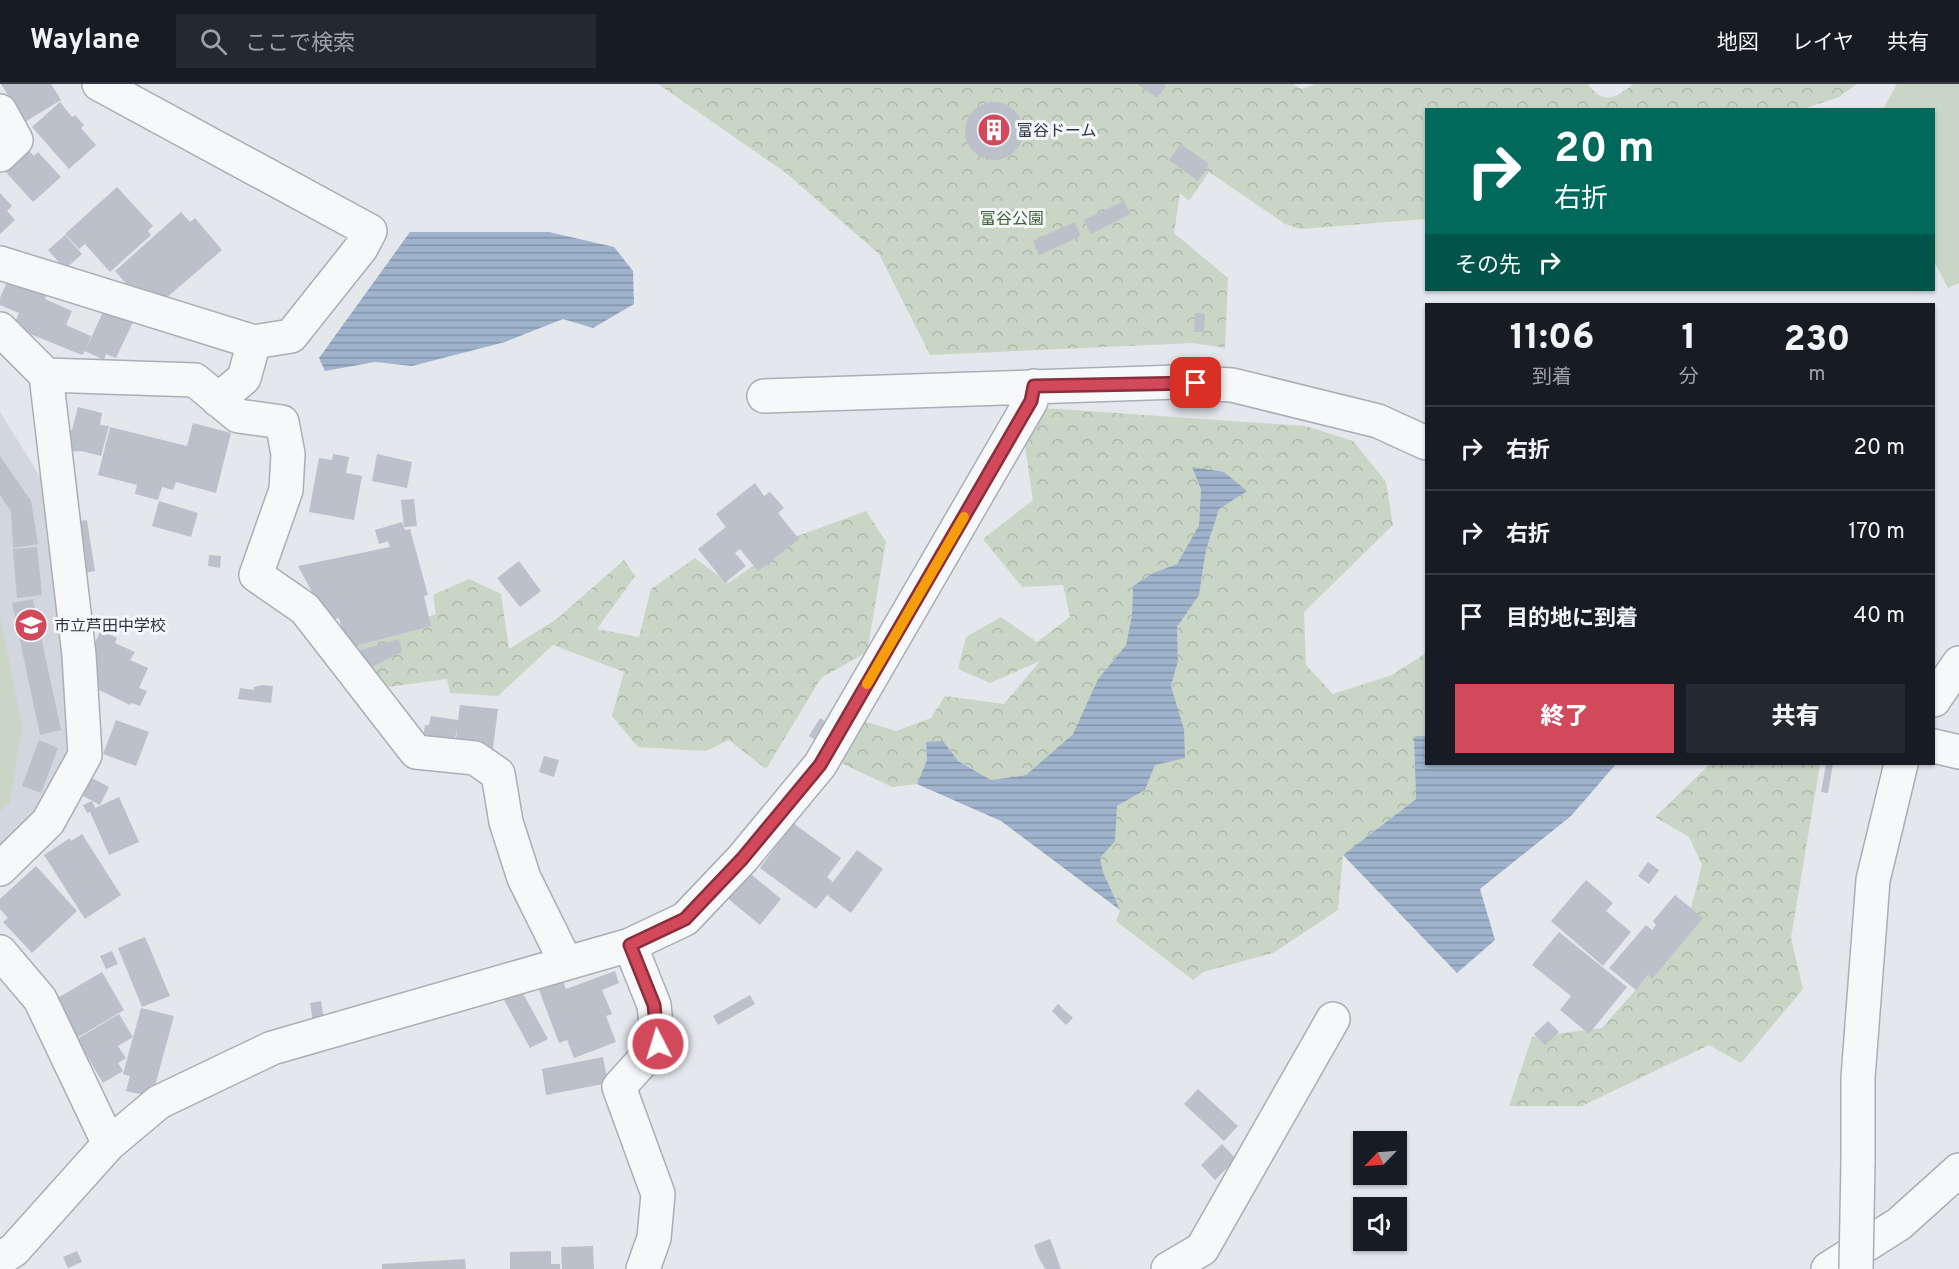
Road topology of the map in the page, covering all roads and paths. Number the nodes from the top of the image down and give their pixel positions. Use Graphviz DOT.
graph roads {
  1 [pos="99,84"];
  2 [pos="0,111"];
  3 [pos="0,155"];
  4 [pos="0,263"];
  5 [pos="0,329"];
  6 [pos="254,342"];
  7 [pos="46,375"];
  8 [pos="1034,386"];
  9 [pos="764,396"];
  10 [pos="218,400"];
  11 [pos="1425,443"];
  12 [pos="1959,663"];
  13 [pos="1935,699"];
  14 [pos="1935,746"];
  15 [pos="1959,752"];
  16 [pos="1901,765"];
  17 [pos="0,869"];
  18 [pos="630,945"];
  19 [pos="0,952"];
  20 [pos="566,963"];
  21 [pos="1333,1019"];
  22 [pos="109,1144"];
  23 [pos="1959,1170"];
  24 [pos="0,1259"];
  25 [pos="643,1269"];
  26 [pos="1168,1269"];
  27 [pos="1828,1269"];
  28 [pos="1856,1269"];
  1 -- 6 [label="street"];
  2 -- 3 [label="street"];
  4 -- 6 [label="street"];
  5 -- 7 [label="street"];
  6 -- 10 [label="street"];
  7 -- 10 [label="street"];
  7 -- 17 [label="street"];
  8 -- 9 [label="street"];
  8 -- 11 [label="street"];
  8 -- 18 [label="street"];
  10 -- 20 [label="street"];
  12 -- 13 [label="street"];
  14 -- 15 [label="street"];
  16 -- 28 [label="street, bridge"];
  18 -- 20 [label="street"];
  18 -- 25 [label="street"];
  19 -- 22 [label="street"];
  20 -- 22 [label="street"];
  21 -- 26 [label="street"];
  22 -- 24 [label="street"];
  23 -- 27 [label="street"];
}
